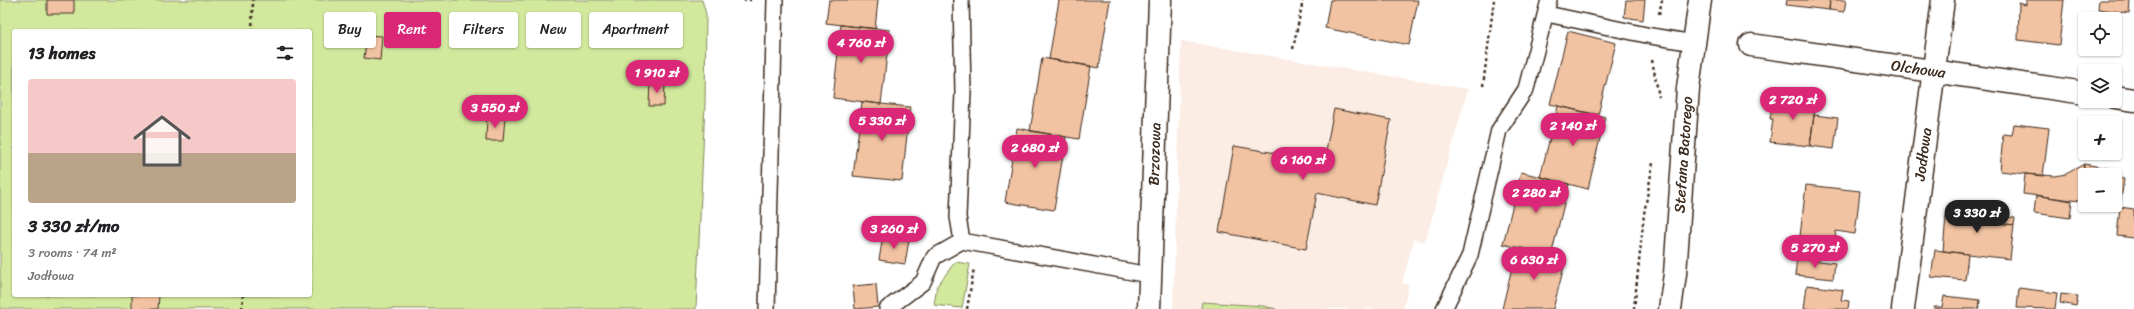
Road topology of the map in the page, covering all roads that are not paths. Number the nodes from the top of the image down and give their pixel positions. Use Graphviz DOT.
graph roads {
  1 [pos="775,0"];
  2 [pos="961,0"];
  3 [pos="1160,0"];
  4 [pos="1700,0"];
  5 [pos="1943,0"];
  6 [pos="1548,7"];
  7 [pos="1694,43"];
  8 [pos="1751,45"];
  9 [pos="1932,70"];
  10 [pos="2078,92"];
  11 [pos="2122,98"];
  12 [pos="2134,100"];
  13 [pos="962,241"];
  14 [pos="1149,275"];
  15 [pos="767,309"];
  16 [pos="887,309"];
  17 [pos="1149,309"];
  18 [pos="1444,309"];
  19 [pos="1670,309"];
  20 [pos="1903,309"];
  1 -- 15 [label="lane"];
  2 -- 13 [label="lane"];
  3 -- 14 [label="street, Brzozowa"];
  4 -- 7 [label="street, Stefana Batorego"];
  5 -- 9 [label="street, Jodłowa"];
  6 -- 7 [label="lane"];
  6 -- 18 [label="lane"];
  7 -- 19 [label="street, Stefana Batorego"];
  8 -- 9 [label="street, Olchowa"];
  9 -- 10 [label="street, Olchowa"];
  9 -- 20 [label="street, Jodłowa"];
  11 -- 12 [label="street"];
  13 -- 14 [label="lane"];
  13 -- 16 [label="lane"];
  14 -- 17 [label="street, Brzozowa"];
}
